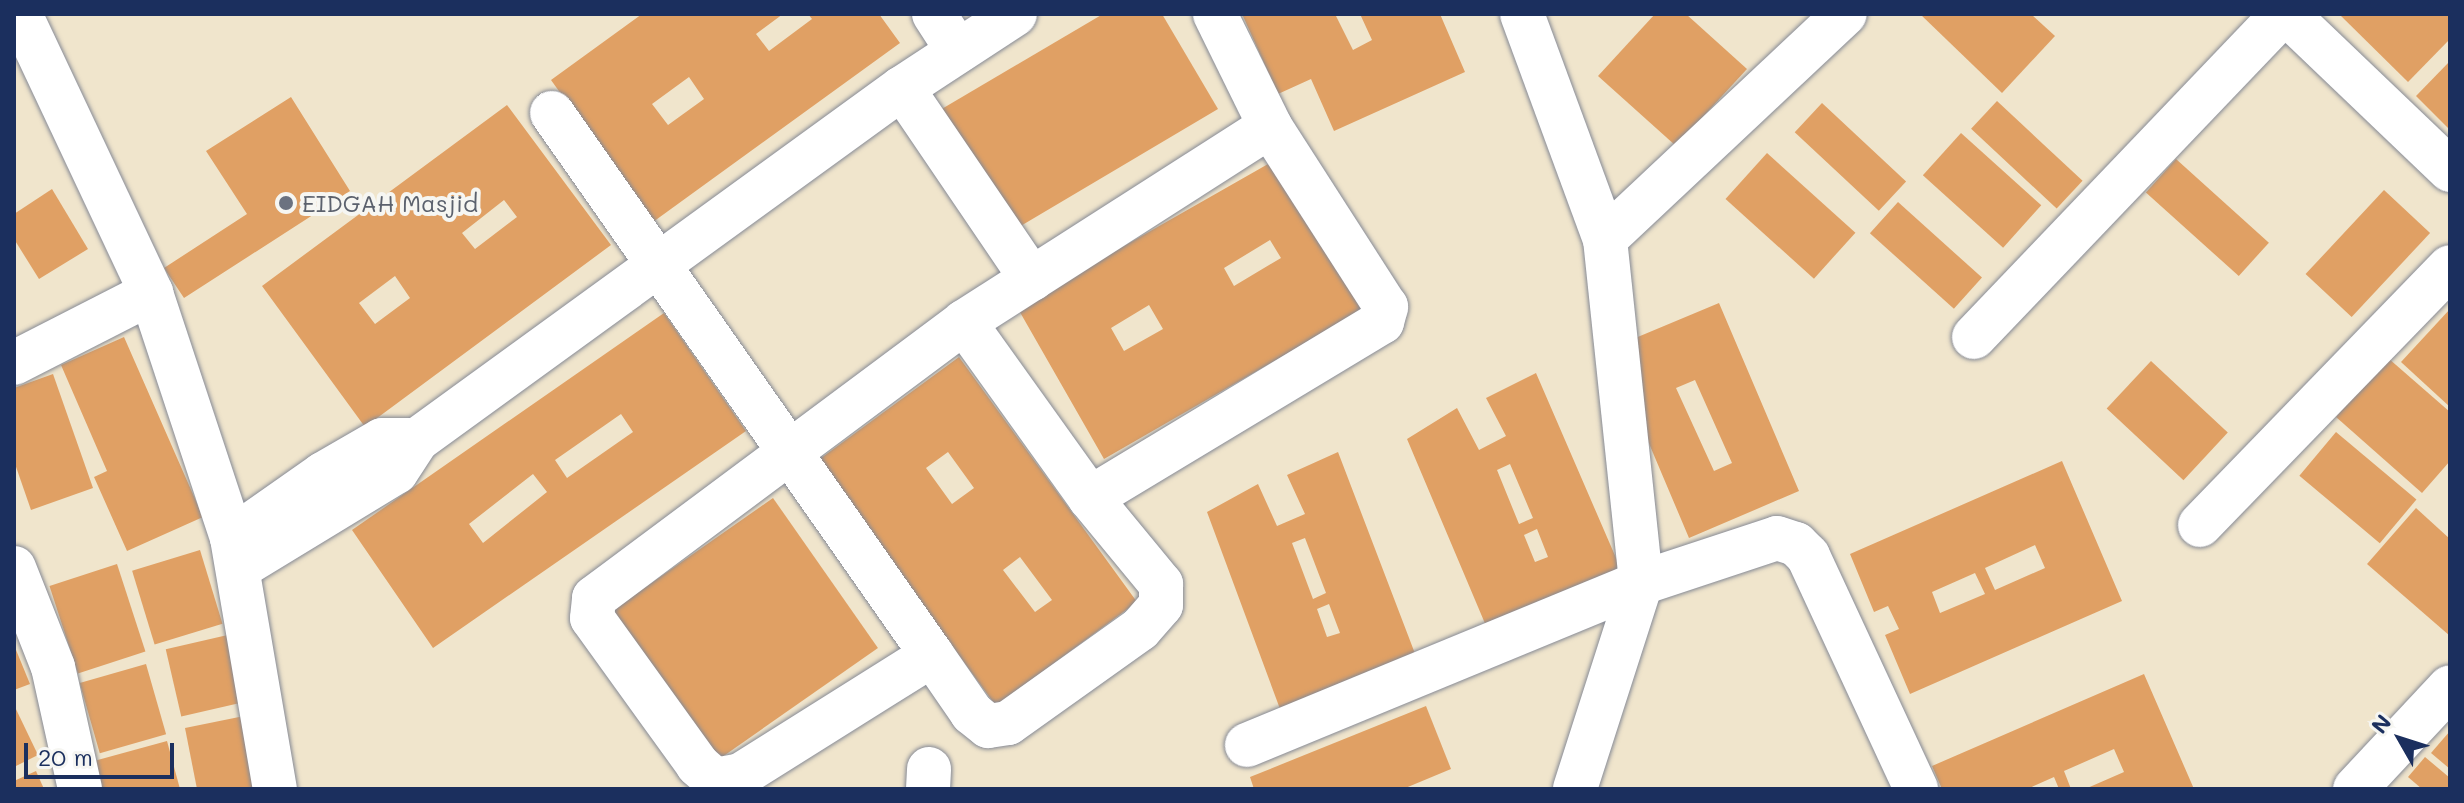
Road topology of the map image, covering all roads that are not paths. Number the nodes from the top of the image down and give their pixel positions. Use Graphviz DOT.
graph roads {
  1 [pos="20,14"];
  2 [pos="934,14"];
  3 [pos="1015,14"];
  4 [pos="1215,14"];
  5 [pos="1522,14"];
  6 [pos="1845,14"];
  7 [pos="2285,14"];
  8 [pos="958,51"];
  9 [pos="902,88"];
  10 [pos="552,113"];
  11 [pos="1270,126"];
  12 [pos="2450,170"];
  13 [pos="1605,239"];
  14 [pos="657,266"];
  15 [pos="2450,267"];
  16 [pos="1032,279"];
  17 [pos="151,293"];
  18 [pos="964,322"];
  19 [pos="1974,337"];
  20 [pos="14,363"];
  21 [pos="788,448"];
  22 [pos="1090,498"];
  23 [pos="2200,525"];
  24 [pos="235,553"];
  25 [pos="14,568"];
  26 [pos="1641,583"];
  27 [pos="932,655"];
  28 [pos="2450,687"];
  29 [pos="1247,745"];
  30 [pos="80,789"];
  31 [pos="275,789"];
  32 [pos="1575,789"];
  33 [pos="1916,789"];
  34 [pos="2355,789"];
  1 -- 17 [label="street"];
  2 -- 8 [label="street"];
  3 -- 8 [label="street"];
  4 -- 11 [label="street"];
  5 -- 13 [label="street"];
  6 -- 13 [label="street"];
  7 -- 12 [label="street"];
  7 -- 19 [label="street"];
  8 -- 9 [label="street"];
  9 -- 14 [label="street"];
  9 -- 16 [label="street"];
  10 -- 14 [label="street"];
  11 -- 16 [label="street"];
  11 -- 22 [label="street"];
  13 -- 26 [label="street"];
  14 -- 21 [label="street"];
  14 -- 24 [label="street"];
  15 -- 23 [label="street"];
  16 -- 18 [label="street"];
  17 -- 20 [label="street"];
  17 -- 24 [label="street"];
  18 -- 21 [label="street"];
  18 -- 22 [label="street"];
  21 -- 27 [label="street"];
  21 -- 27 [label="street"];
  22 -- 27 [label="street"];
  24 -- 31 [label="street"];
  25 -- 30 [label="street"];
  26 -- 29 [label="street"];
  26 -- 32 [label="street"];
  26 -- 33 [label="street"];
  28 -- 34 [label="street"];
}
